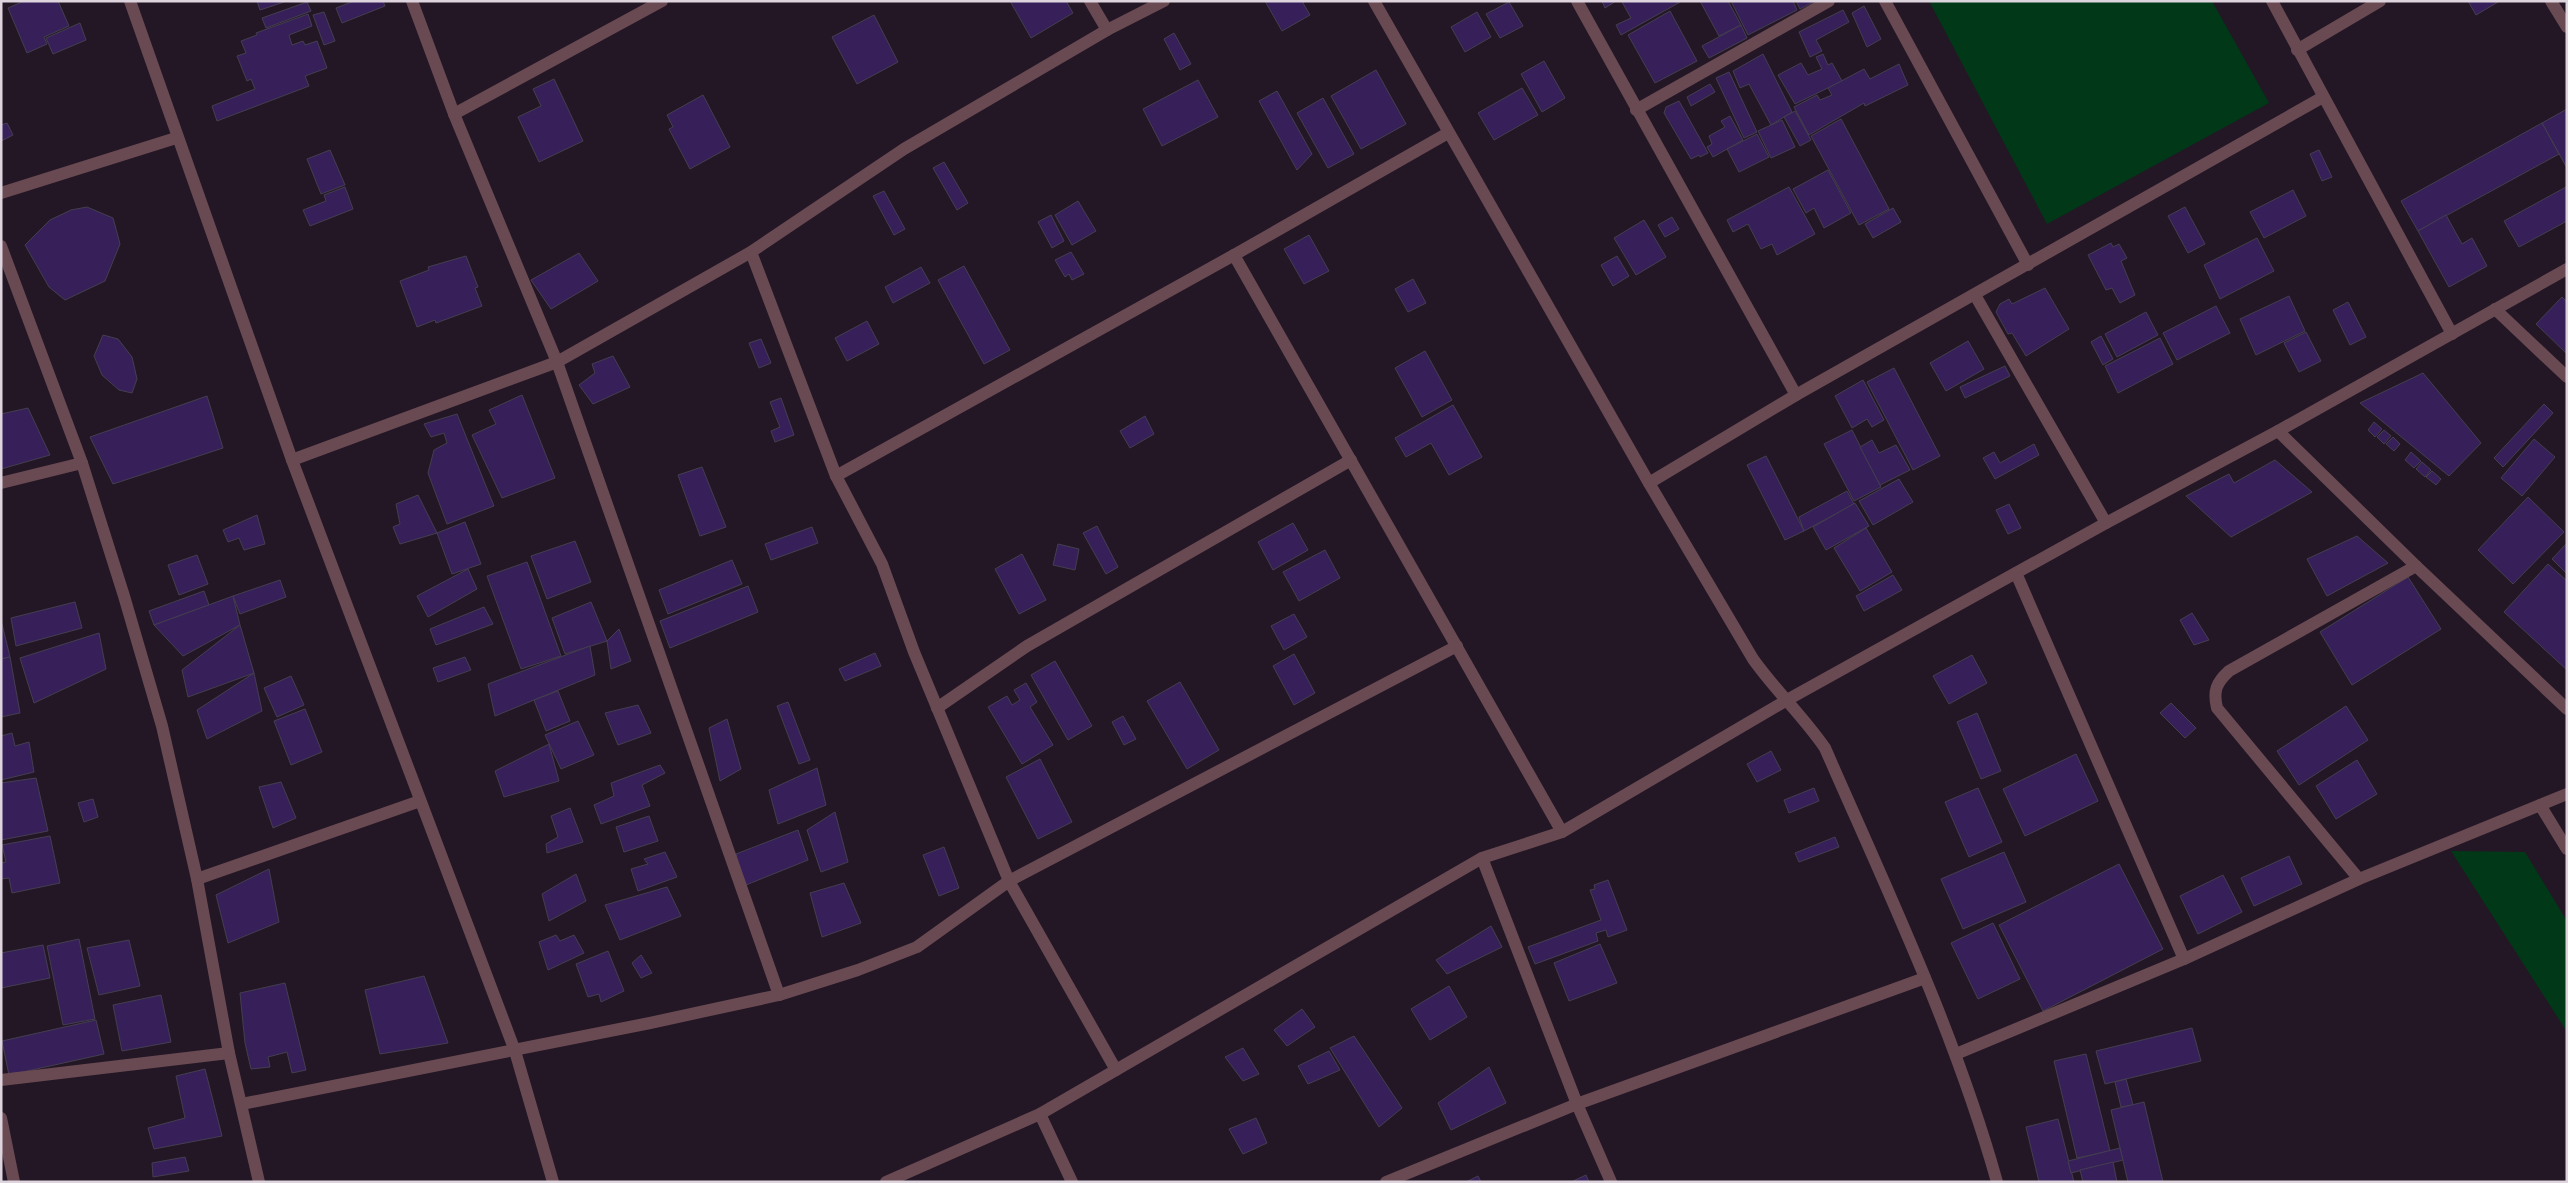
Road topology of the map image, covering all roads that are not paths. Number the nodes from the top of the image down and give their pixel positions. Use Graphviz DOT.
graph roads {
  1 [pos="130,1"];
  2 [pos="412,1"];
  3 [pos="662,1"];
  4 [pos="1090,1"];
  5 [pos="1164,1"];
  6 [pos="1374,1"];
  7 [pos="1577,1"];
  8 [pos="1829,1"];
  9 [pos="1885,1"];
  10 [pos="2272,1"];
  11 [pos="2380,1"];
  12 [pos="2552,1"];
  13 [pos="2567,27"];
  14 [pos="1107,30"];
  15 [pos="2297,50"];
  16 [pos="2323,96"];
  17 [pos="1636,110"];
  18 [pos="454,114"];
  19 [pos="1448,133"];
  20 [pos="176,138"];
  21 [pos="1,192"];
  22 [pos="1,246"];
  23 [pos="751,252"];
  24 [pos="1234,255"];
  25 [pos="2028,265"];
  26 [pos="2567,269"];
  27 [pos="1975,295"];
  28 [pos="2495,309"];
  29 [pos="2452,334"];
  30 [pos="557,362"];
  31 [pos="2567,377"];
  32 [pos="1796,395"];
  33 [pos="2278,431"];
  34 [pos="292,460"];
  35 [pos="1351,460"];
  36 [pos="82,463"];
  37 [pos="836,476"];
  38 [pos="1,483"];
  39 [pos="1649,483"];
  40 [pos="2106,523"];
  41 [pos="2416,566"];
  42 [pos="2016,573"];
  43 [pos="1457,646"];
  44 [pos="1787,700"];
  45 [pos="936,708"];
  46 [pos="2567,709"];
  47 [pos="2567,794"];
  48 [pos="420,801"];
  49 [pos="2540,805"];
  50 [pos="1562,832"];
  51 [pos="2567,849"];
  52 [pos="1482,858"];
  53 [pos="196,879"];
  54 [pos="2359,880"];
  55 [pos="1009,881"];
  56 [pos="2184,959"];
  57 [pos="1925,978"];
  58 [pos="779,995"];
  59 [pos="516,1051"];
  60 [pos="229,1053"];
  61 [pos="1956,1054"];
  62 [pos="1116,1070"];
  63 [pos="1,1080"];
  64 [pos="242,1104"];
  65 [pos="1577,1104"];
  66 [pos="1040,1114"];
  67 [pos="1,1118"];
  68 [pos="14,1182"];
  69 [pos="259,1182"];
  70 [pos="553,1182"];
  71 [pos="886,1182"];
  72 [pos="1072,1182"];
  73 [pos="1386,1182"];
  74 [pos="1611,1182"];
  75 [pos="1997,1182"];
  1 -- 20 [label="street"];
  2 -- 18 [label="street"];
  3 -- 18 [label="street"];
  4 -- 14 [label="street"];
  5 -- 14 [label="street"];
  6 -- 19 [label="street"];
  7 -- 17 [label="street"];
  8 -- 17 [label="street"];
  9 -- 25 [label="street"];
  10 -- 15 [label="street"];
  11 -- 15 [label="street"];
  12 -- 13 [label="street"];
  14 -- 23 [label="street"];
  15 -- 16 [label="street"];
  16 -- 25 [label="street"];
  16 -- 29 [label="street"];
  17 -- 32 [label="street"];
  18 -- 30 [label="street"];
  19 -- 24 [label="street"];
  19 -- 39 [label="street"];
  20 -- 21 [label="street"];
  20 -- 34 [label="street"];
  22 -- 36 [label="street"];
  23 -- 30 [label="street"];
  23 -- 37 [label="street"];
  24 -- 35 [label="street"];
  24 -- 37 [label="street"];
  25 -- 27 [label="street"];
  26 -- 28 [label="street"];
  27 -- 32 [label="street"];
  27 -- 40 [label="street"];
  28 -- 29 [label="street"];
  28 -- 31 [label="street"];
  29 -- 33 [label="street"];
  30 -- 34 [label="street"];
  30 -- 58 [label="street"];
  32 -- 39 [label="street"];
  33 -- 40 [label="street"];
  33 -- 41 [label="street"];
  34 -- 48 [label="street"];
  35 -- 43 [label="street"];
  35 -- 45 [label="street"];
  36 -- 38 [label="street"];
  36 -- 53 [label="street"];
  37 -- 45 [label="street"];
  39 -- 44 [label="street"];
  40 -- 42 [label="street"];
  41 -- 46 [label="street"];
  41 -- 54 [label="street"];
  42 -- 44 [label="street"];
  42 -- 56 [label="street"];
  43 -- 50 [label="street"];
  43 -- 55 [label="street"];
  44 -- 50 [label="street"];
  44 -- 57 [label="street"];
  45 -- 55 [label="street"];
  47 -- 49 [label="street"];
  48 -- 53 [label="street"];
  48 -- 59 [label="street"];
  49 -- 51 [label="street"];
  49 -- 54 [label="street"];
  50 -- 52 [label="street"];
  52 -- 62 [label="street"];
  52 -- 65 [label="street"];
  53 -- 60 [label="street"];
  54 -- 56 [label="street"];
  55 -- 58 [label="street"];
  55 -- 62 [label="street"];
  56 -- 61 [label="street"];
  57 -- 61 [label="street"];
  57 -- 65 [label="street"];
  58 -- 59 [label="street"];
  59 -- 64 [label="street"];
  59 -- 70 [label="street"];
  60 -- 63 [label="street"];
  60 -- 64 [label="street"];
  61 -- 75 [label="street"];
  62 -- 66 [label="street"];
  64 -- 69 [label="street"];
  65 -- 73 [label="street"];
  65 -- 74 [label="street"];
  66 -- 71 [label="street"];
  66 -- 72 [label="street"];
  67 -- 68 [label="street"];
}
